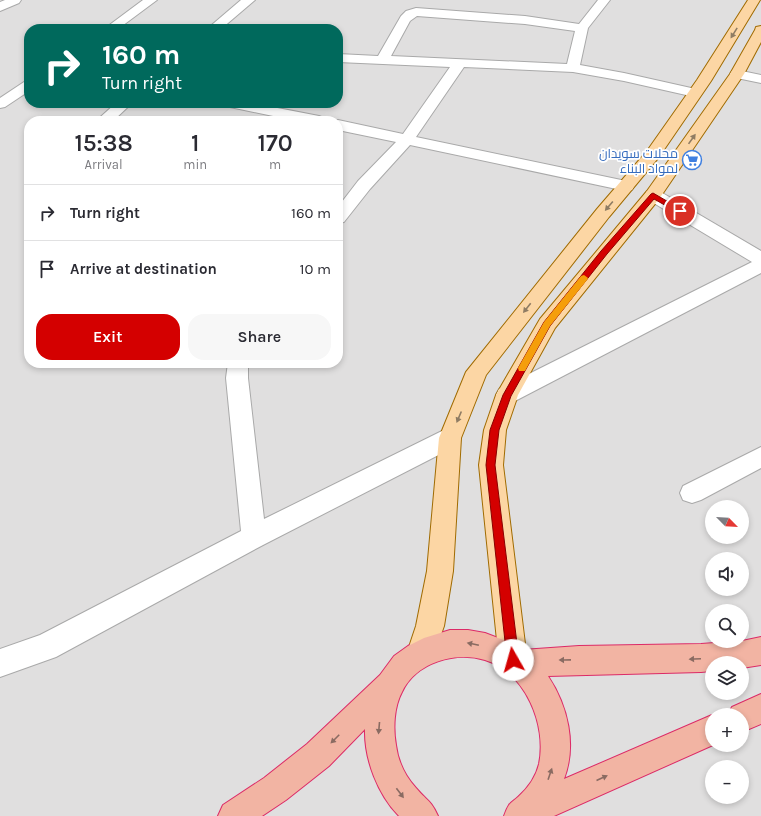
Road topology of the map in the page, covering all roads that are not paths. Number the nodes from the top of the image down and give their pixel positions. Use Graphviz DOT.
graph roads {
  1 [pos="15,0"];
  2 [pos="151,0"];
  3 [pos="248,0"];
  4 [pos="604,0"];
  5 [pos="754,0"];
  6 [pos="0,7"];
  7 [pos="117,24"];
  8 [pos="219,24"];
  9 [pos="582,28"];
  10 [pos="761,30"];
  11 [pos="343,58"];
  12 [pos="382,60"];
  13 [pos="460,63"];
  14 [pos="573,68"];
  15 [pos="737,74"];
  16 [pos="761,79"];
  17 [pos="24,88"];
  18 [pos="695,93"];
  19 [pos="0,104"];
  20 [pos="119,108"];
  21 [pos="255,108"];
  22 [pos="110,116"];
  23 [pos="294,116"];
  24 [pos="343,126"];
  25 [pos="407,139"];
  26 [pos="626,186"];
  27 [pos="653,195"];
  28 [pos="343,212"];
  29 [pos="761,258"];
  30 [pos="761,265"];
  31 [pos="238,368"];
  32 [pos="507,395"];
  33 [pos="450,438"];
  34 [pos="761,457"];
  35 [pos="692,494"];
  36 [pos="254,537"];
  37 [pos="761,651"];
  38 [pos="421,652"];
  39 [pos="515,662"];
  40 [pos="0,663"];
  41 [pos="392,681"];
  42 [pos="761,708"];
  43 [pos="749,714"];
  44 [pos="705,733"];
  45 [pos="524,814"];
  46 [pos="234,816"];
  47 [pos="422,816"];
  1 -- 6 [label="street"];
  2 -- 7 [label="street"];
  3 -- 8 [label="street"];
  4 -- 9 [label="street"];
  5 -- 18 [label="main road, one-way"];
  9 -- 12 [label="street"];
  9 -- 14 [label="street"];
  10 -- 15 [label="main road"];
  11 -- 12 [label="street"];
  12 -- 13 [label="street"];
  13 -- 14 [label="street"];
  13 -- 25 [label="street"];
  14 -- 18 [label="street"];
  15 -- 16 [label="street"];
  27 -- 15 [label="main road, one-way"];
  17 -- 19 [label="street"];
  18 -- 26 [label="main road"];
  20 -- 22 [label="street"];
  21 -- 23 [label="street"];
  24 -- 25 [label="street"];
  25 -- 26 [label="street"];
  25 -- 28 [label="street"];
  26 -- 33 [label="main road, one-way"];
  27 -- 29 [label="street"];
  27 -- 32 [label="main road"];
  30 -- 32 [label="street"];
  31 -- 36 [label="street"];
  32 -- 39 [label="main road"];
  33 -- 36 [label="street"];
  33 -- 38 [label="main road"];
  34 -- 35 [label="street"];
  36 -- 40 [label="street"];
  37 -- 39 [label="highway, one-way"];
  39 -- 38 [label="highway, one-way"];
  38 -- 41 [label="highway"];
  45 -- 39 [label="highway, one-way"];
  41 -- 46 [label="highway, one-way"];
  41 -- 47 [label="highway, one-way"];
  42 -- 43 [label="highway"];
  45 -- 44 [label="highway, one-way"];
}
